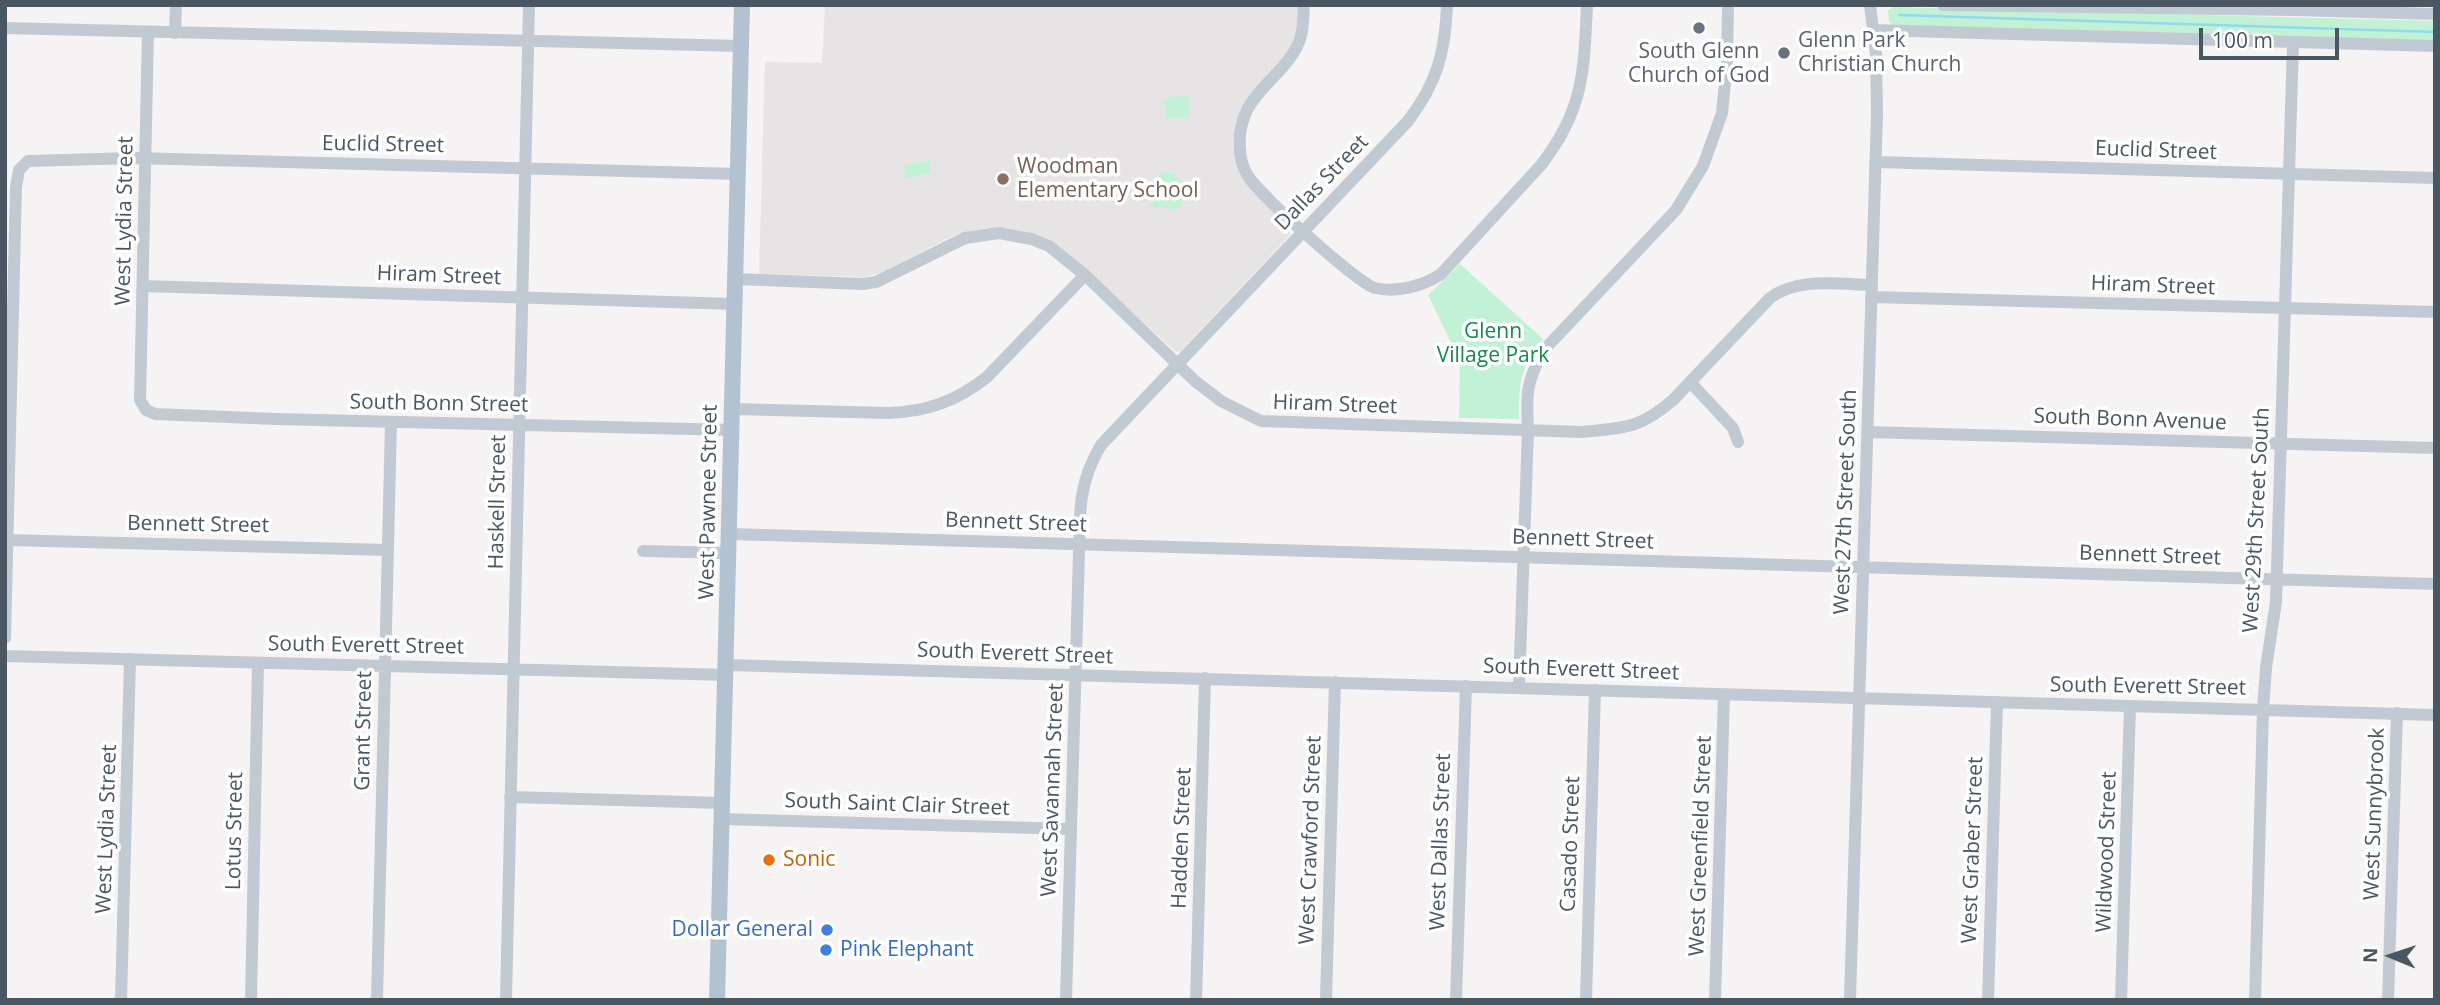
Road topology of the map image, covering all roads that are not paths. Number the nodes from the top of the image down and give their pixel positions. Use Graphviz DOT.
graph roads {
  1 [pos="176,5"];
  2 [pos="529,5"];
  3 [pos="742,5"];
  4 [pos="1304,5"];
  5 [pos="1447,5"];
  6 [pos="1587,5"];
  7 [pos="1728,5"];
  8 [pos="1870,5"];
  9 [pos="1943,5"];
  10 [pos="2292,7"];
  11 [pos="2435,14"];
  12 [pos="5,28"];
  13 [pos="1873,30"];
  14 [pos="148,32"];
  15 [pos="175,33"];
  16 [pos="528,41"];
  17 [pos="2292,43"];
  18 [pos="741,46"];
  19 [pos="2435,46"];
  20 [pos="145,158"];
  21 [pos="1875,162"];
  22 [pos="525,168"];
  23 [pos="738,174"];
  24 [pos="2290,174"];
  25 [pos="2435,178"];
  26 [pos="1303,230"];
  27 [pos="1085,275"];
  28 [pos="735,279"];
  29 [pos="143,286"];
  30 [pos="1871,291"];
  31 [pos="522,297"];
  32 [pos="735,304"];
  33 [pos="2286,309"];
  34 [pos="2435,312"];
  35 [pos="9,336"];
  36 [pos="1178,363"];
  37 [pos="1690,382"];
  38 [pos="732,409"];
  39 [pos="146,410"];
  40 [pos="391,422"];
  41 [pos="520,425"];
  42 [pos="732,430"];
  43 [pos="1528,430"];
  44 [pos="1867,432"];
  45 [pos="1738,442"];
  46 [pos="2282,444"];
  47 [pos="2435,448"];
  48 [pos="730,534"];
  49 [pos="8,540"];
  50 [pos="1079,544"];
  51 [pos="388,550"];
  52 [pos="643,551"];
  53 [pos="730,553"];
  54 [pos="1524,558"];
  55 [pos="1863,568"];
  56 [pos="2277,579"];
  57 [pos="2435,584"];
  58 [pos="5,638"];
  59 [pos="5,656"];
  60 [pos="130,660"];
  61 [pos="258,663"];
  62 [pos="385,666"];
  63 [pos="513,669"];
  64 [pos="727,670"];
  65 [pos="1076,675"];
  66 [pos="1205,678"];
  67 [pos="1335,682"];
  68 [pos="1466,686"];
  69 [pos="1519,687"];
  70 [pos="1595,690"];
  71 [pos="1724,694"];
  72 [pos="1859,698"];
  73 [pos="1997,702"];
  74 [pos="2130,706"];
  75 [pos="2263,709"];
  76 [pos="2397,713"];
  77 [pos="2435,715"];
  78 [pos="510,797"];
  79 [pos="723,811"];
  80 [pos="1070,829"];
  81 [pos="121,1000"];
  82 [pos="251,1000"];
  83 [pos="377,1000"];
  84 [pos="506,1000"];
  85 [pos="717,1000"];
  86 [pos="1066,1000"];
  87 [pos="1196,1000"];
  88 [pos="1326,1000"];
  89 [pos="1456,1000"];
  90 [pos="1586,1000"];
  91 [pos="1715,1000"];
  92 [pos="1850,1000"];
  93 [pos="1988,1000"];
  94 [pos="2121,1000"];
  95 [pos="2255,1000"];
  96 [pos="2388,1000"];
  1 -- 15 [label="street"];
  2 -- 16 [label="street, Haskell Street"];
  3 -- 18 [label="main road, West Pawnee Street"];
  4 -- 26 [label="street"];
  5 -- 26 [label="street, Dallas Street"];
  6 -- 26 [label="street"];
  7 -- 43 [label="street"];
  8 -- 13 [label="street, West 27th Street South"];
  9 -- 10 [label="street"];
  10 -- 11 [label="street"];
  12 -- 14 [label="street"];
  13 -- 17 [label="street"];
  13 -- 21 [label="street, West 27th Street South"];
  14 -- 15 [label="street"];
  14 -- 20 [label="street, West Lydia Street"];
  15 -- 16 [label="street"];
  16 -- 18 [label="street"];
  16 -- 22 [label="street, Haskell Street"];
  17 -- 19 [label="street"];
  17 -- 24 [label="street, West 29th Street South"];
  18 -- 23 [label="main road, West Pawnee Street"];
  20 -- 22 [label="street, Euclid Street"];
  20 -- 29 [label="street, West Lydia Street"];
  20 -- 35 [label="street, Euclid Street"];
  21 -- 24 [label="street, Euclid Street"];
  21 -- 30 [label="street, West 27th Street South"];
  22 -- 23 [label="street, Euclid Street"];
  22 -- 31 [label="street, Haskell Street"];
  23 -- 28 [label="main road, West Pawnee Street"];
  24 -- 25 [label="street, Euclid Street"];
  24 -- 33 [label="street, West 29th Street South"];
  26 -- 36 [label="street, Dallas Street"];
  27 -- 28 [label="street, Hiram Street"];
  27 -- 36 [label="street, Hiram Street"];
  27 -- 38 [label="street"];
  28 -- 32 [label="main road, West Pawnee Street"];
  29 -- 31 [label="street, Hiram Street"];
  29 -- 39 [label="street, West Lydia Street"];
  30 -- 33 [label="street, Hiram Street"];
  30 -- 37 [label="street, Hiram Street"];
  30 -- 44 [label="street, West 27th Street South"];
  31 -- 32 [label="street, Hiram Street"];
  31 -- 41 [label="street, Haskell Street"];
  32 -- 38 [label="main road, West Pawnee Street"];
  33 -- 34 [label="street, Hiram Street"];
  33 -- 46 [label="street, West 29th Street South"];
  35 -- 49 [label="street"];
  36 -- 43 [label="street, Hiram Street"];
  36 -- 50 [label="street, West Savannah Street"];
  37 -- 43 [label="street, Hiram Street"];
  37 -- 45 [label="street"];
  38 -- 42 [label="main road, West Pawnee Street"];
  39 -- 40 [label="street, South Bonn Street"];
  40 -- 41 [label="street, South Bonn Street"];
  40 -- 51 [label="street, Grant Street"];
  41 -- 42 [label="street, South Bonn Street"];
  41 -- 63 [label="street, Haskell Street"];
  42 -- 48 [label="main road, West Pawnee Street"];
  43 -- 54 [label="street"];
  44 -- 46 [label="street, South Bonn Avenue"];
  44 -- 55 [label="street, West 27th Street South"];
  46 -- 47 [label="street, South Bonn Avenue"];
  46 -- 56 [label="street, West 29th Street South"];
  48 -- 50 [label="street, Bennett Street"];
  48 -- 53 [label="main road, West Pawnee Street"];
  49 -- 51 [label="street, Bennett Street"];
  49 -- 58 [label="street"];
  50 -- 54 [label="street, Bennett Street"];
  50 -- 65 [label="street, West Savannah Street"];
  51 -- 62 [label="street, Grant Street"];
  52 -- 53 [label="street"];
  53 -- 64 [label="main road, West Pawnee Street"];
  54 -- 55 [label="street, Bennett Street"];
  54 -- 69 [label="street"];
  55 -- 56 [label="street, Bennett Street"];
  55 -- 72 [label="street, West 27th Street South"];
  56 -- 57 [label="street, Bennett Street"];
  56 -- 75 [label="street, West 29th Street South"];
  59 -- 60 [label="street, South Everett Street"];
  60 -- 61 [label="street, South Everett Street"];
  60 -- 81 [label="street, West Lydia Street"];
  61 -- 62 [label="street, South Everett Street"];
  61 -- 82 [label="street, Lotus Street"];
  62 -- 63 [label="street, South Everett Street"];
  62 -- 83 [label="street, Grant Street"];
  63 -- 64 [label="street, South Everett Street"];
  63 -- 78 [label="street, Haskell Street"];
  64 -- 65 [label="street, South Everett Street"];
  64 -- 79 [label="main road, West Pawnee Street"];
  65 -- 66 [label="street, South Everett Street"];
  65 -- 80 [label="street, West Savannah Street"];
  66 -- 67 [label="street, South Everett Street"];
  66 -- 87 [label="street, Hadden Street"];
  67 -- 68 [label="street, South Everett Street"];
  67 -- 88 [label="street, West Crawford Street"];
  68 -- 69 [label="street, South Everett Street"];
  68 -- 89 [label="street, West Dallas Street"];
  69 -- 70 [label="street, South Everett Street"];
  70 -- 71 [label="street, South Everett Street"];
  70 -- 90 [label="street, Casado Street"];
  71 -- 72 [label="street, South Everett Street"];
  71 -- 91 [label="street, West Greenfield Street"];
  72 -- 73 [label="street, South Everett Street"];
  72 -- 92 [label="street, West 27th Street South"];
  73 -- 74 [label="street, South Everett Street"];
  73 -- 93 [label="street, West Graber Street"];
  74 -- 75 [label="street, South Everett Street"];
  74 -- 94 [label="street, Wildwood Street"];
  75 -- 76 [label="street, South Everett Street"];
  75 -- 95 [label="street, West 29th Street South"];
  76 -- 77 [label="street, South Everett Street"];
  76 -- 96 [label="street, West Sunnybrook"];
  78 -- 79 [label="street, South Saint Clair Street"];
  78 -- 84 [label="street, Haskell Street"];
  79 -- 80 [label="street, South Saint Clair Street"];
  79 -- 85 [label="main road, West Pawnee Street"];
  80 -- 86 [label="street, West Savannah Street"];
}
